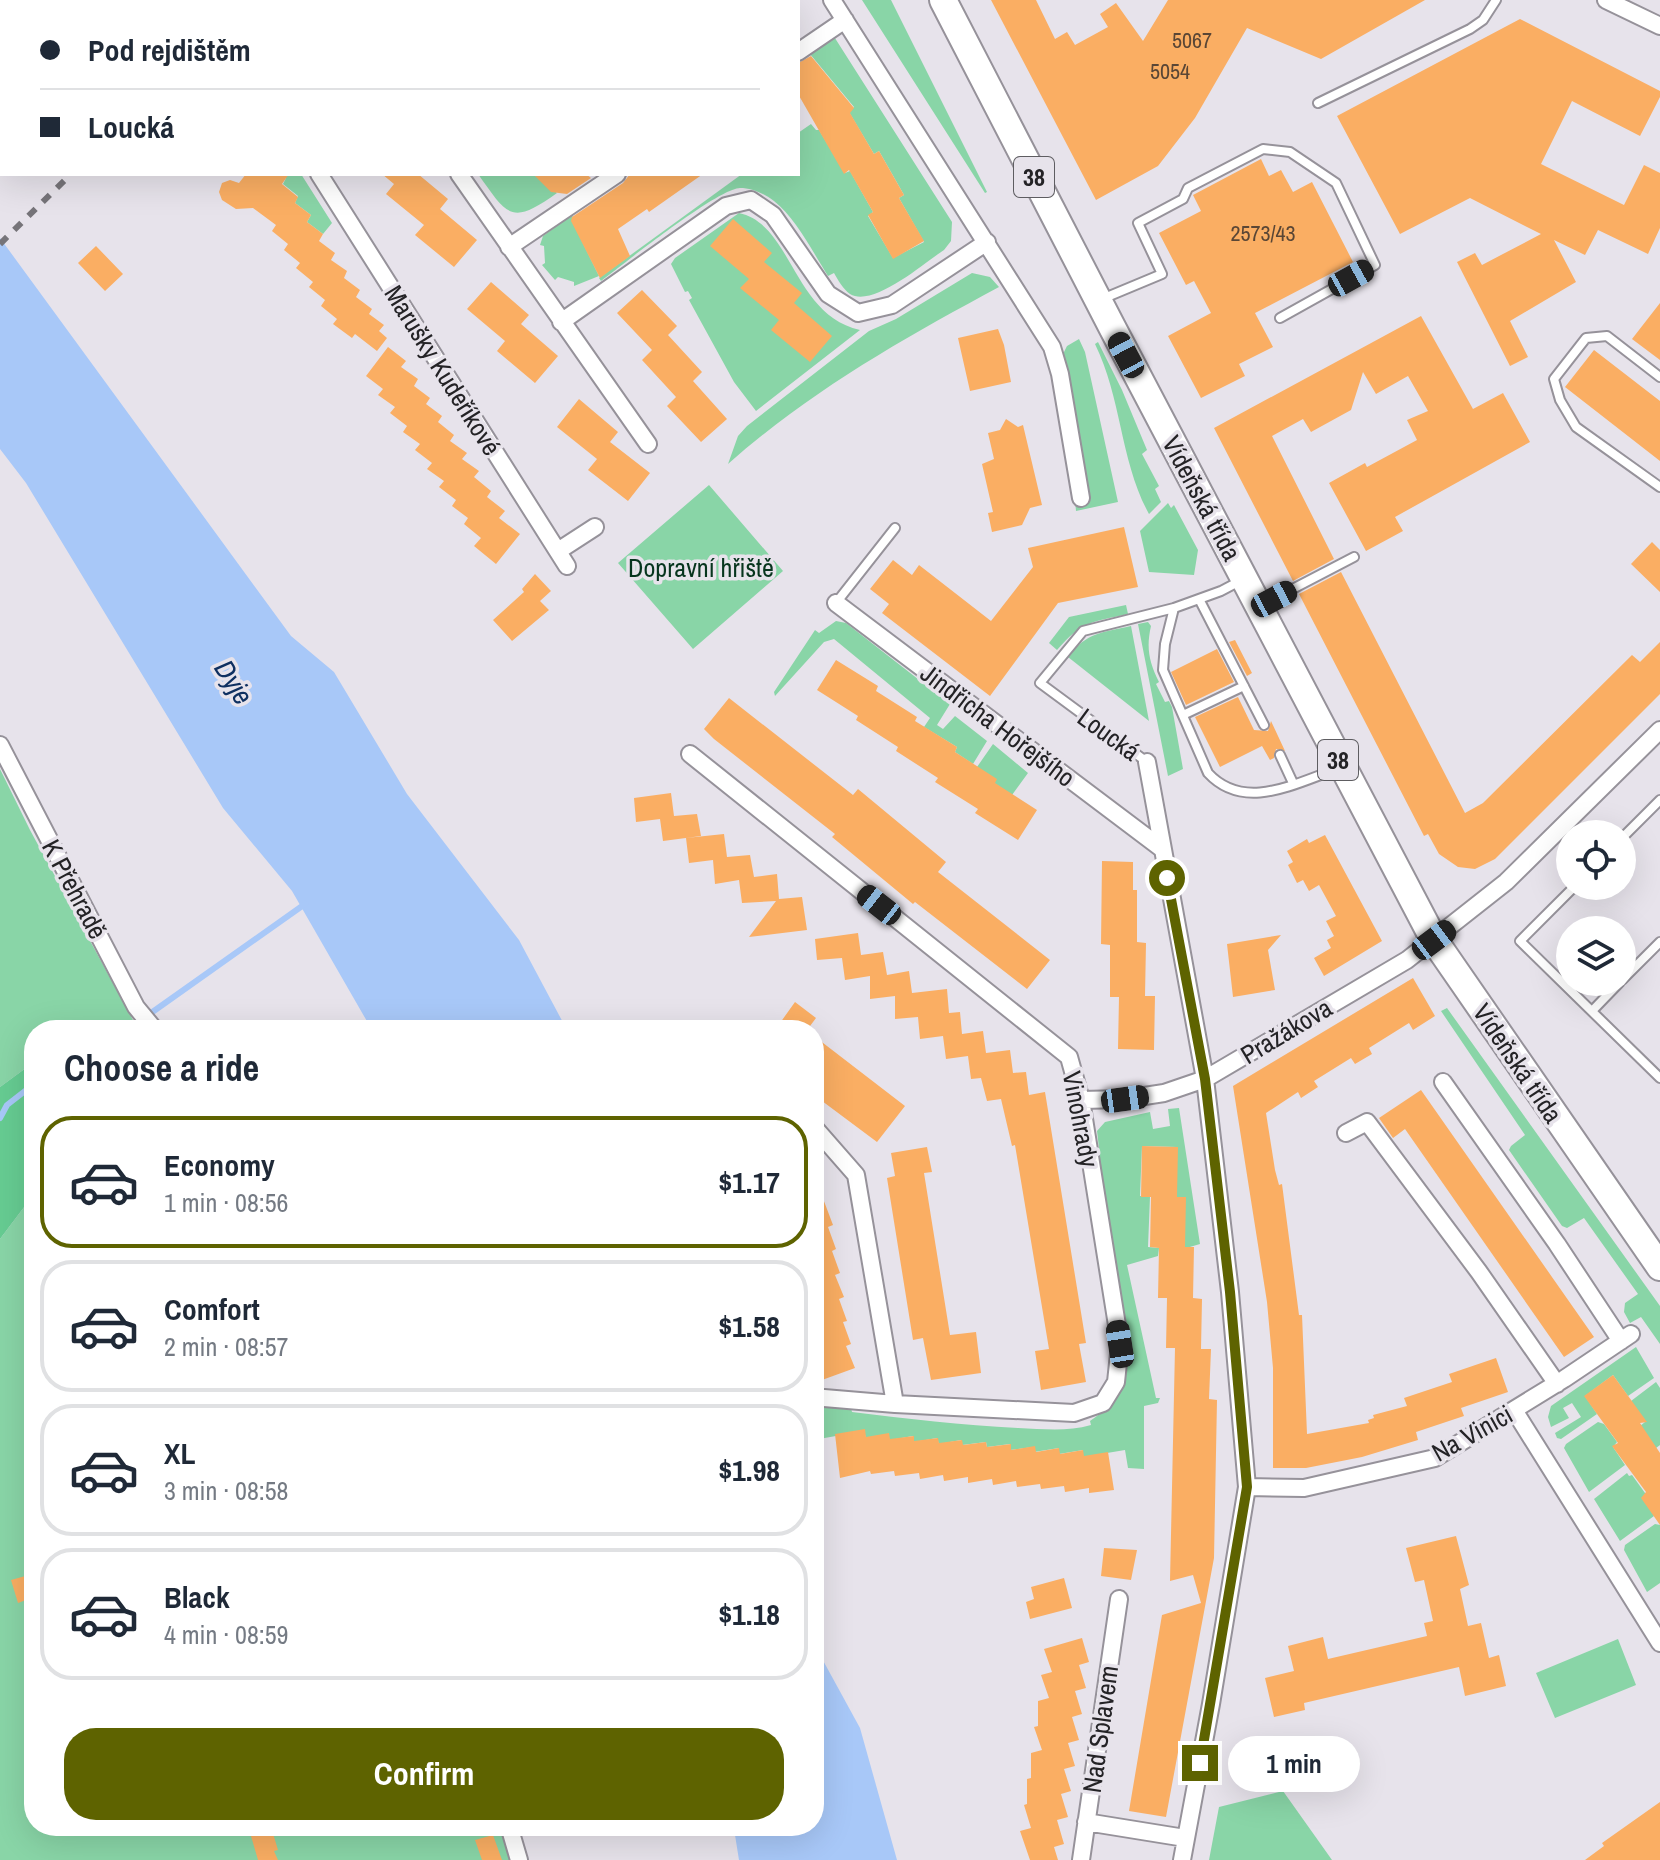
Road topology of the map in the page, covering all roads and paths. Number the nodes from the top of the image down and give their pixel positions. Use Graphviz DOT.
graph roads {
  1 [pos="832,0"];
  2 [pos="943,0"];
  3 [pos="1496,0"];
  4 [pos="1606,0"];
  5 [pos="845,20"];
  6 [pos="1660,26"];
  7 [pos="800,51"];
  8 [pos="1318,103"];
  9 [pos="320,176"];
  10 [pos="460,176"];
  11 [pos="614,176"];
  12 [pos="987,242"];
  13 [pos="509,247"];
  14 [pos="1098,301"];
  15 [pos="1280,318"];
  16 [pos="561,322"];
  17 [pos="1660,377"];
  18 [pos="648,444"];
  19 [pos="1660,487"];
  20 [pos="1081,498"];
  21 [pos="595,527"];
  22 [pos="895,528"];
  23 [pos="558,551"];
  24 [pos="1354,557"];
  25 [pos="567,566"];
  26 [pos="1244,579"];
  27 [pos="1199,599"];
  28 [pos="836,603"];
  29 [pos="1174,608"];
  30 [pos="1258,608"];
  31 [pos="1244,686"];
  32 [pos="1183,715"];
  33 [pos="1264,725"];
  34 [pos="1660,730"];
  35 [pos="0,745"];
  36 [pos="690,754"];
  37 [pos="1280,755"];
  38 [pos="1147,762"];
  39 [pos="1342,768"];
  40 [pos="1293,783"];
  41 [pos="1660,800"];
  42 [pos="1636,824"];
  43 [pos="1161,848"];
  44 [pos="1561,900"];
  45 [pos="1434,940"];
  46 [pos="1660,942"];
  47 [pos="1636,966"];
  48 [pos="1606,996"];
  49 [pos="1592,1011"];
  50 [pos="147,1020"];
  51 [pos="1660,1078"];
  52 [pos="1205,1079"];
  53 [pos="1443,1082"];
  54 [pos="1081,1100"];
  55 [pos="1346,1133"];
  56 [pos="824,1138"];
  57 [pos="1660,1267"];
  58 [pos="1557,1384"];
  59 [pos="824,1398"];
  60 [pos="895,1404"];
  61 [pos="1514,1410"];
  62 [pos="1247,1487"];
  63 [pos="1119,1599"];
  64 [pos="1660,1643"];
  65 [pos="1086,1822"];
  66 [pos="512,1836"];
  67 [pos="1185,1838"];
  68 [pos="519,1860"];
  69 [pos="1081,1860"];
  70 [pos="1182,1860"];
  1 -- 5 [label="street"];
  2 -- 14 [label="main road, Vídeňská třída / 38"];
  3 -- 8 [label="lane"];
  4 -- 6 [label="street"];
  5 -- 7 [label="street"];
  5 -- 12 [label="street"];
  9 -- 23 [label="street, Marušky Kudeříkové"];
  10 -- 13 [label="street"];
  11 -- 13 [label="street"];
  12 -- 16 [label="street"];
  12 -- 20 [label="street"];
  13 -- 16 [label="street"];
  14 -- 15 [label="lane"];
  14 -- 26 [label="main road, Vídeňská třída / 38"];
  16 -- 18 [label="street"];
  17 -- 19 [label="lane"];
  21 -- 23 [label="street"];
  22 -- 28 [label="lane"];
  23 -- 25 [label="street, Marušky Kudeříkové"];
  24 -- 30 [label="lane"];
  26 -- 27 [label="lane, Loucká"];
  26 -- 30 [label="main road, Vídeňská třída / 38"];
  27 -- 29 [label="lane, Loucká"];
  27 -- 31 [label="lane"];
  28 -- 43 [label="street, Jindřicha Hořejšího"];
  29 -- 32 [label="lane"];
  29 -- 38 [label="lane, Loucká"];
  30 -- 39 [label="main road, Vídeňská třída / 38"];
  31 -- 32 [label="lane"];
  31 -- 33 [label="lane"];
  32 -- 40 [label="lane"];
  34 -- 45 [label="street, Pražákova"];
  35 -- 50 [label="street, K Přehradě"];
  36 -- 54 [label="street, Vinohrady"];
  37 -- 40 [label="lane"];
  38 -- 43 [label="street, Loucká"];
  39 -- 40 [label="lane"];
  39 -- 45 [label="main road, Vídeňská třída / 38"];
  41 -- 42 [label="lane"];
  43 -- 52 [label="street, Loucká"];
  44 -- 49 [label="lane"];
  45 -- 52 [label="street, Pražákova"];
  45 -- 57 [label="main road, Vídeňská třída / 38"];
  46 -- 47 [label="lane"];
  48 -- 49 [label="lane"];
  49 -- 51 [label="lane"];
  52 -- 54 [label="street, Pražákova"];
  52 -- 62 [label="street, Loucká"];
  53 -- 58 [label="street, Na Vinici"];
  54 -- 60 [label="street, Vinohrady"];
  55 -- 58 [label="street"];
  56 -- 60 [label="street"];
  58 -- 61 [label="street, Na Vinici"];
  59 -- 60 [label="street, Vinohrady"];
  61 -- 62 [label="street, Na Vinici"];
  61 -- 64 [label="street"];
  62 -- 67 [label="street, Loucká"];
  63 -- 65 [label="street, Nad Splavem"];
  65 -- 67 [label="street"];
  65 -- 69 [label="street, Nad Splavem"];
  66 -- 68 [label="street"];
  67 -- 70 [label="street, Loucká"];
}
